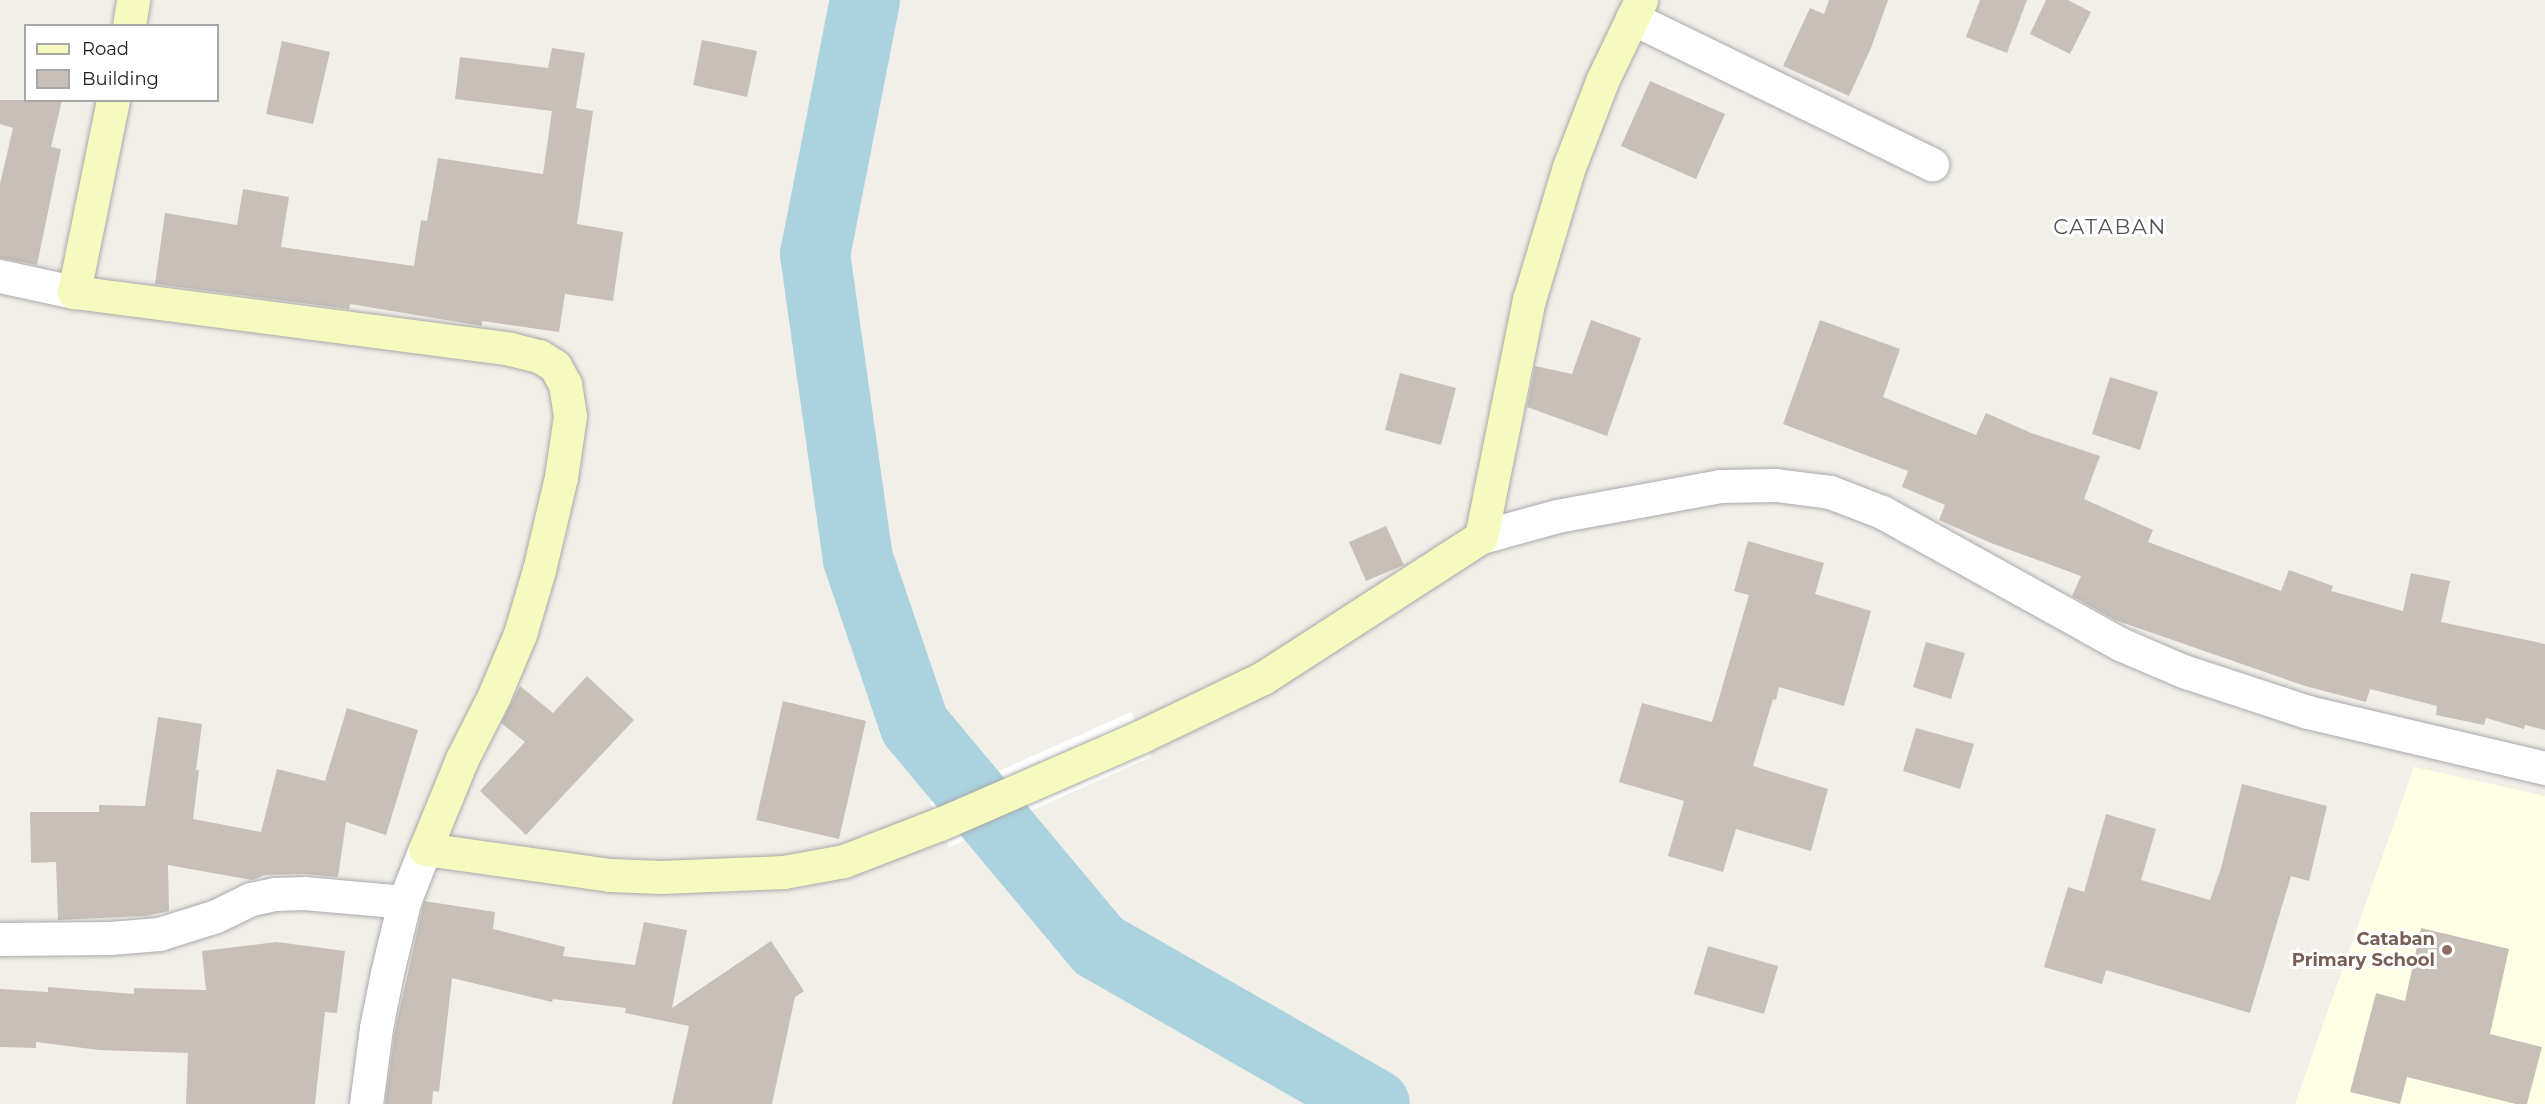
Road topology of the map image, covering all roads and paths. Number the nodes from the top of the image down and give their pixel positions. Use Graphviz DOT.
graph roads {
  1 [pos="133,0"];
  2 [pos="1637,9"];
  3 [pos="129,24"];
  4 [pos="113,102"];
  5 [pos="1932,164"];
  6 [pos="0,276"];
  7 [pos="75,292"];
  8 [pos="1481,537"];
  9 [pos="2545,768"];
  10 [pos="425,849"];
  11 [pos="404,902"];
  12 [pos="0,939"];
  13 [pos="366,1104"];
  1 -- 3 [label="street"];
  2 -- 5 [label="street"];
  2 -- 8 [label="street"];
  4 -- 7 [label="street"];
  6 -- 7 [label="street"];
  7 -- 10 [label="street"];
  8 -- 9 [label="street"];
  8 -- 10 [label="street"];
  10 -- 11 [label="street"];
  11 -- 12 [label="street"];
  11 -- 13 [label="street"];
}
